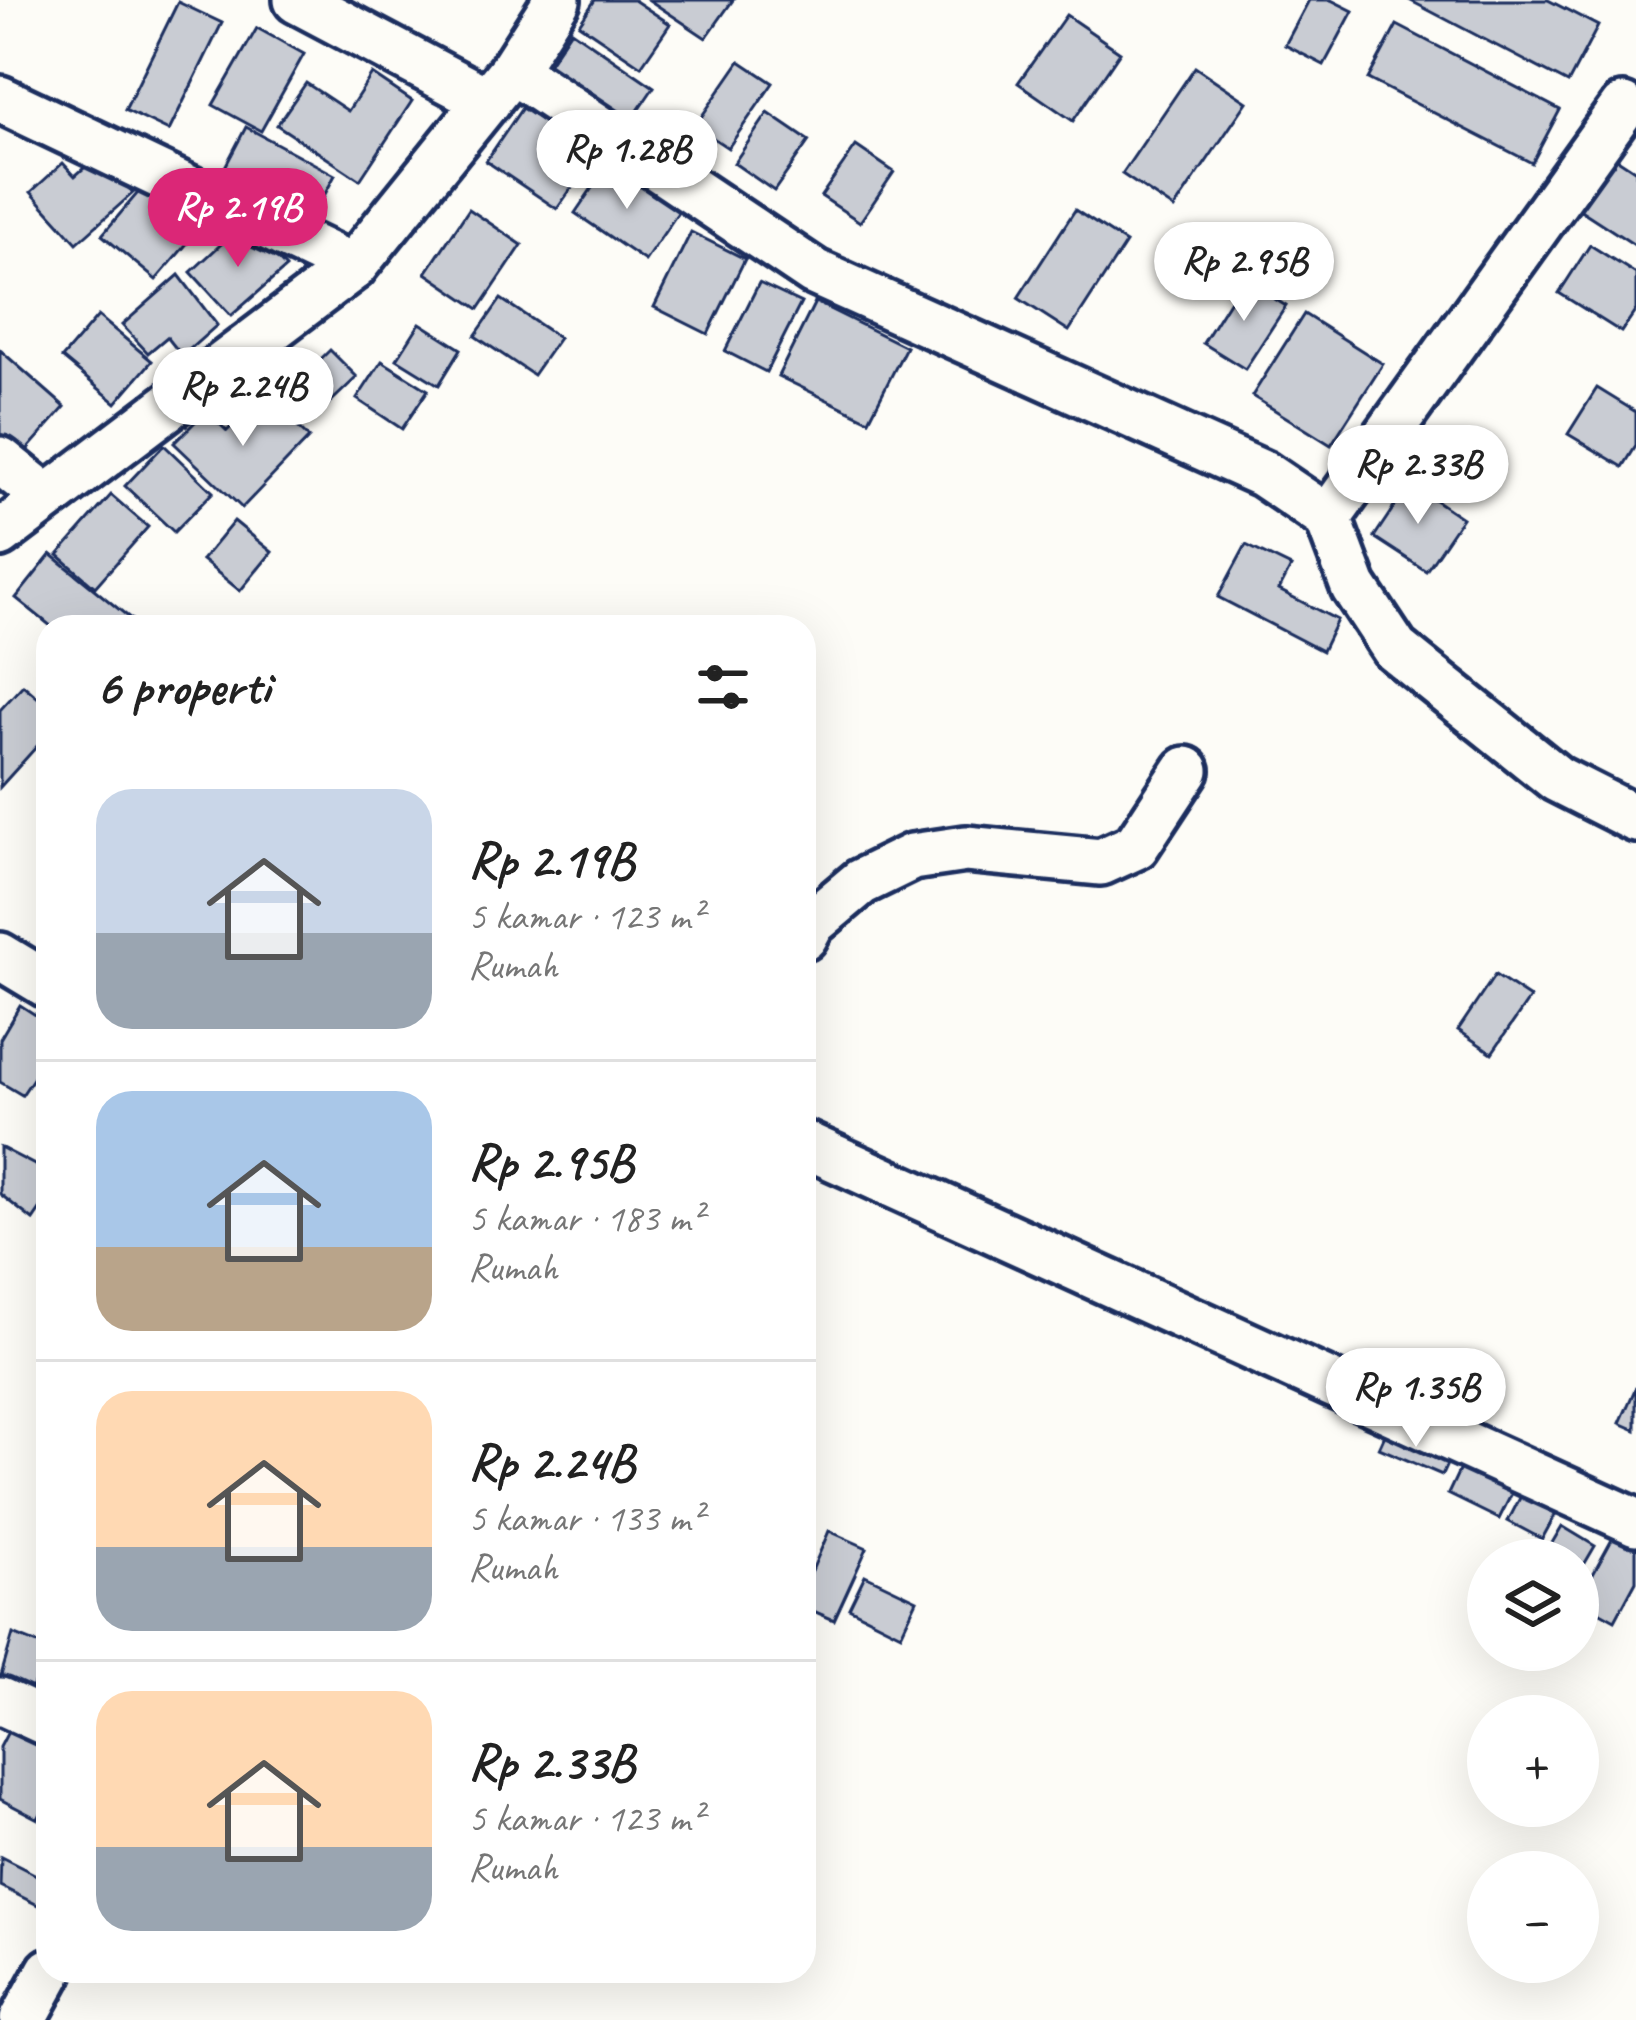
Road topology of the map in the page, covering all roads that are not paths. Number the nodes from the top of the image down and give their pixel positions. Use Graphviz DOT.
graph roads {
  1 [pos="297,0"];
  2 [pos="557,0"];
  3 [pos="500,86"];
  4 [pos="0,99"];
  5 [pos="1623,107"];
  6 [pos="352,267"];
  7 [pos="0,460"];
  8 [pos="46,498"];
  9 [pos="1328,518"];
  10 [pos="0,534"];
  11 [pos="1186,770"];
  12 [pos="1636,819"];
  13 [pos="816,921"];
  14 [pos="0,956"];
  15 [pos="36,978"];
  16 [pos="816,1149"];
  17 [pos="1636,1522"];
  18 [pos="0,1701"];
  19 [pos="36,1718"];
  20 [pos="43,1983"];
  21 [pos="23,2020"];
  1 -- 3 [label="street"];
  2 -- 3 [label="street"];
  3 -- 6 [label="street"];
  3 -- 9 [label="street"];
  4 -- 6 [label="street"];
  5 -- 9 [label="street"];
  6 -- 8 [label="street"];
  7 -- 8 [label="street"];
  8 -- 10 [label="street"];
  9 -- 12 [label="street"];
  11 -- 13 [label="street"];
  14 -- 15 [label="street"];
  16 -- 17 [label="street"];
  18 -- 19 [label="street"];
  20 -- 21 [label="street"];
}
